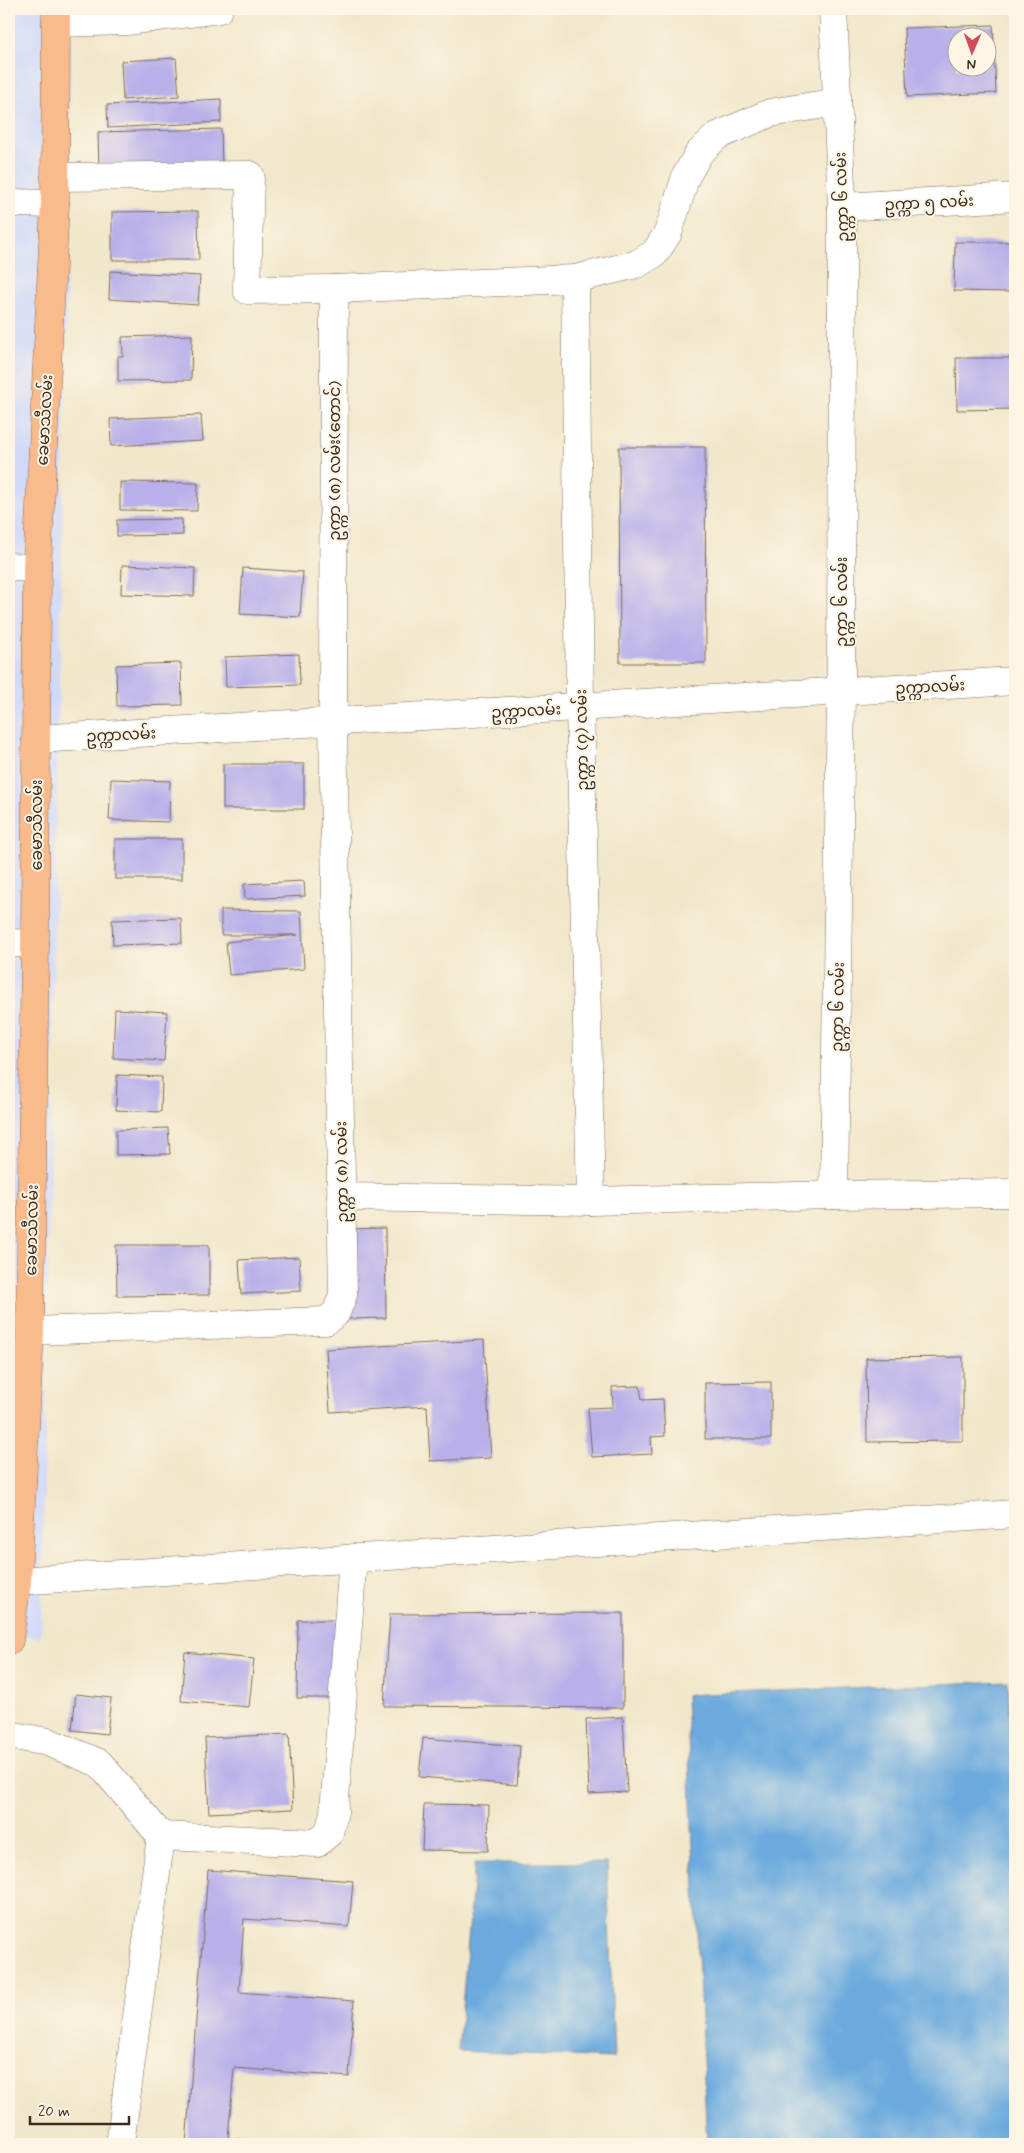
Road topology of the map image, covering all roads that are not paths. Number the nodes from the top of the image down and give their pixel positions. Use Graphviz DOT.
graph roads {
  1 [pos="219,9"];
  2 [pos="833,9"];
  3 [pos="56,16"];
  4 [pos="838,102"];
  5 [pos="55,190"];
  6 [pos="1015,197"];
  7 [pos="9,202"];
  8 [pos="842,207"];
  9 [pos="575,279"];
  10 [pos="334,288"];
  11 [pos="9,567"];
  12 [pos="37,568"];
  13 [pos="1015,681"];
  14 [pos="841,691"];
  15 [pos="580,707"];
  16 [pos="333,721"];
  17 [pos="36,740"];
  18 [pos="9,943"];
  19 [pos="35,944"];
  20 [pos="1015,1193"];
  21 [pos="834,1195"];
  22 [pos="341,1197"];
  23 [pos="592,1201"];
  24 [pos="30,1331"];
  25 [pos="1015,1514"];
  26 [pos="353,1558"];
  27 [pos="17,1582"];
  28 [pos="9,1640"];
  29 [pos="9,1735"];
  30 [pos="160,1836"];
  31 [pos="120,2144"];
  1 -- 3 [label="street"];
  2 -- 4 [label="street, ဥက္ကာ ၆ လမ်း"];
  3 -- 5 [label="main road, ခေမာသီလမ်း"];
  4 -- 8 [label="street, ဥက္ကာ ၆ လမ်း"];
  4 -- 9 [label="street"];
  5 -- 7 [label="street"];
  5 -- 10 [label="street"];
  5 -- 12 [label="main road, ခေမာသီလမ်း"];
  6 -- 8 [label="street, ဥက္ကာ ၅ လမ်း"];
  8 -- 14 [label="street, ဥက္ကာ ၆ လမ်း"];
  9 -- 10 [label="street"];
  9 -- 15 [label="street, ဥက္ကာ (၇) လမ်း"];
  10 -- 16 [label="street, ဥက္ကာ (၈) လမ်း(တောင်)"];
  11 -- 12 [label="street"];
  12 -- 17 [label="main road, ခေမာသီလမ်း"];
  13 -- 14 [label="street, ဥက္ကာလမ်း"];
  14 -- 15 [label="street, ဥက္ကာလမ်း"];
  14 -- 21 [label="street, ဥက္ကာ ၆ လမ်း"];
  15 -- 16 [label="street, ဥက္ကာလမ်း"];
  15 -- 23 [label="street, ဥက္ကာ (၇) လမ်း"];
  16 -- 17 [label="street, ဥက္ကာလမ်း"];
  16 -- 22 [label="street, ဥက္ကာ (၈) လမ်း"];
  17 -- 19 [label="main road, ခေမာသီလမ်း"];
  18 -- 19 [label="street"];
  19 -- 24 [label="main road, ခေမာသီလမ်း"];
  20 -- 21 [label="street"];
  21 -- 23 [label="street"];
  22 -- 23 [label="street"];
  22 -- 24 [label="street, ဥက္ကာ (၈) လမ်း"];
  24 -- 27 [label="main road, ခေမာသီလမ်း"];
  25 -- 26 [label="street"];
  26 -- 27 [label="street"];
  26 -- 30 [label="street"];
  27 -- 28 [label="main road, ခေမာသီလမ်း"];
  29 -- 30 [label="street"];
  30 -- 31 [label="street"];
}
